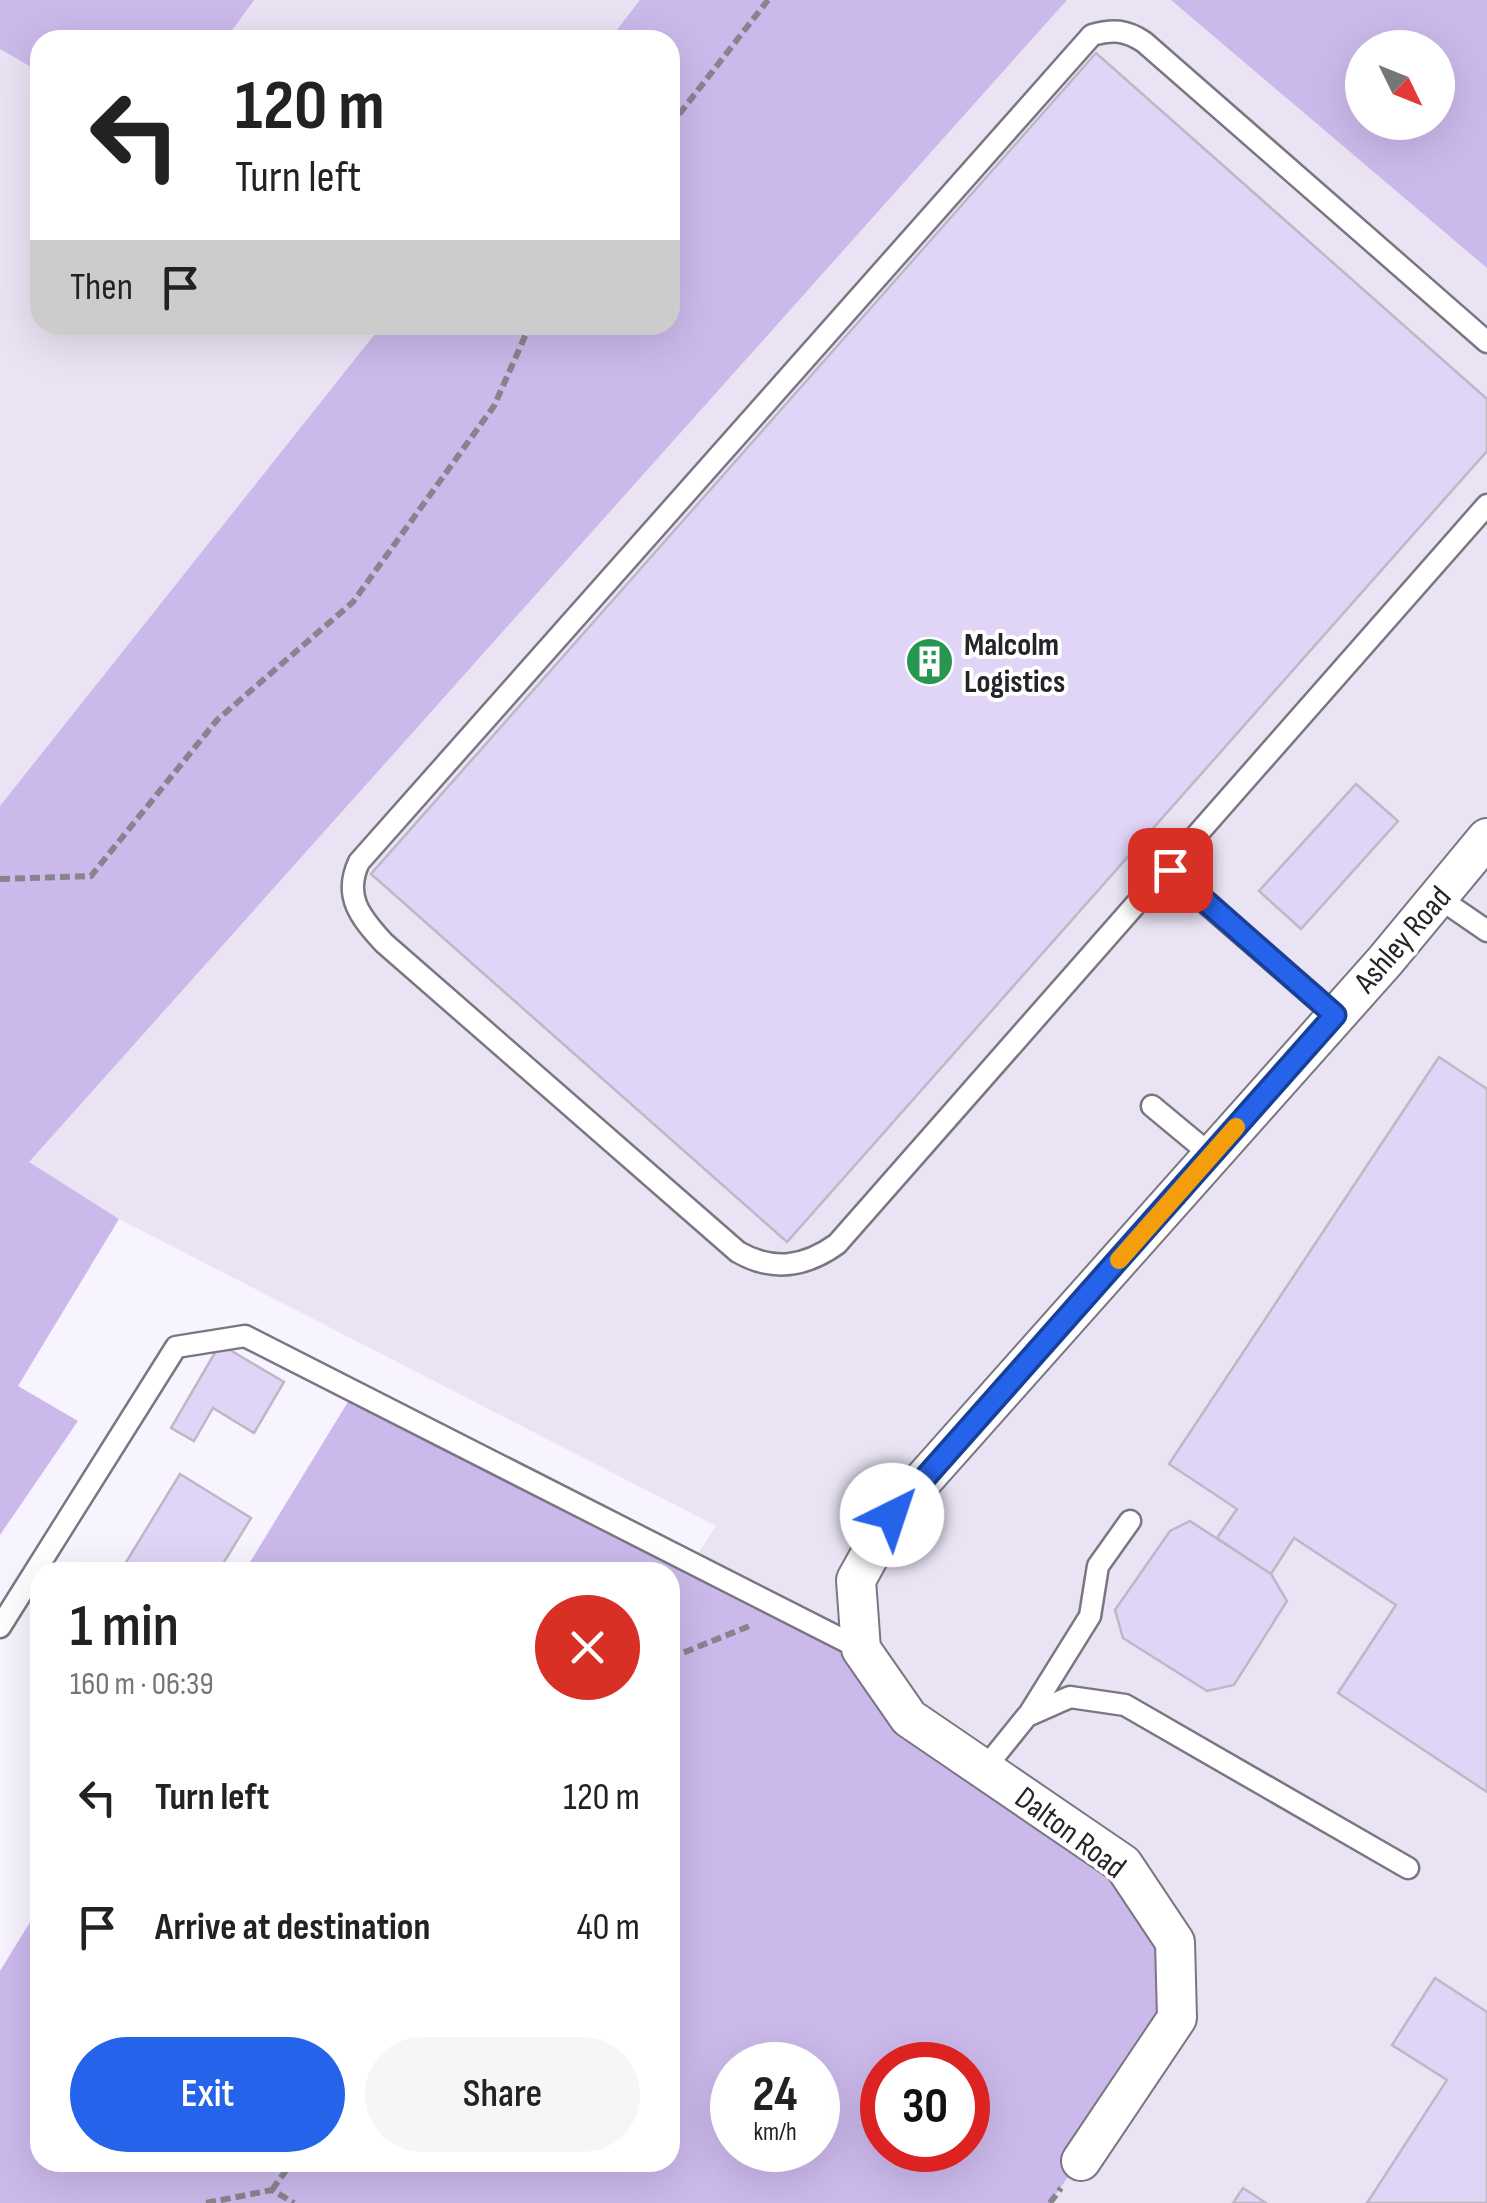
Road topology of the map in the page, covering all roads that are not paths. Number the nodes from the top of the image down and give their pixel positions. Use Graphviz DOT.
graph roads {
  1 [pos="1487,342"];
  2 [pos="1487,505"];
  3 [pos="1487,838"];
  4 [pos="1170,870"];
  5 [pos="1439,898"];
  6 [pos="1487,931"];
  7 [pos="1335,1015"];
  8 [pos="1152,1106"];
  9 [pos="1211,1155"];
  10 [pos="1130,1521"];
  11 [pos="41,1562"];
  12 [pos="30,1580"];
  13 [pos="0,1628"];
  14 [pos="861,1649"];
  15 [pos="1028,1716"];
  16 [pos="985,1768"];
  17 [pos="1408,1868"];
  18 [pos="1080,2161"];
  1 -- 4 [label="lane"];
  2 -- 4 [label="lane"];
  3 -- 5 [label="street, Ashley Road"];
  4 -- 7 [label="lane"];
  5 -- 6 [label="lane"];
  5 -- 7 [label="street, Ashley Road"];
  7 -- 9 [label="street, Ashley Road"];
  8 -- 9 [label="lane"];
  9 -- 14 [label="street, Ashley Road"];
  10 -- 15 [label="lane"];
  11 -- 14 [label="lane"];
  12 -- 13 [label="lane"];
  14 -- 16 [label="street, Dalton Road"];
  15 -- 16 [label="lane"];
  15 -- 17 [label="lane"];
  16 -- 18 [label="street, Dalton Road"];
}
